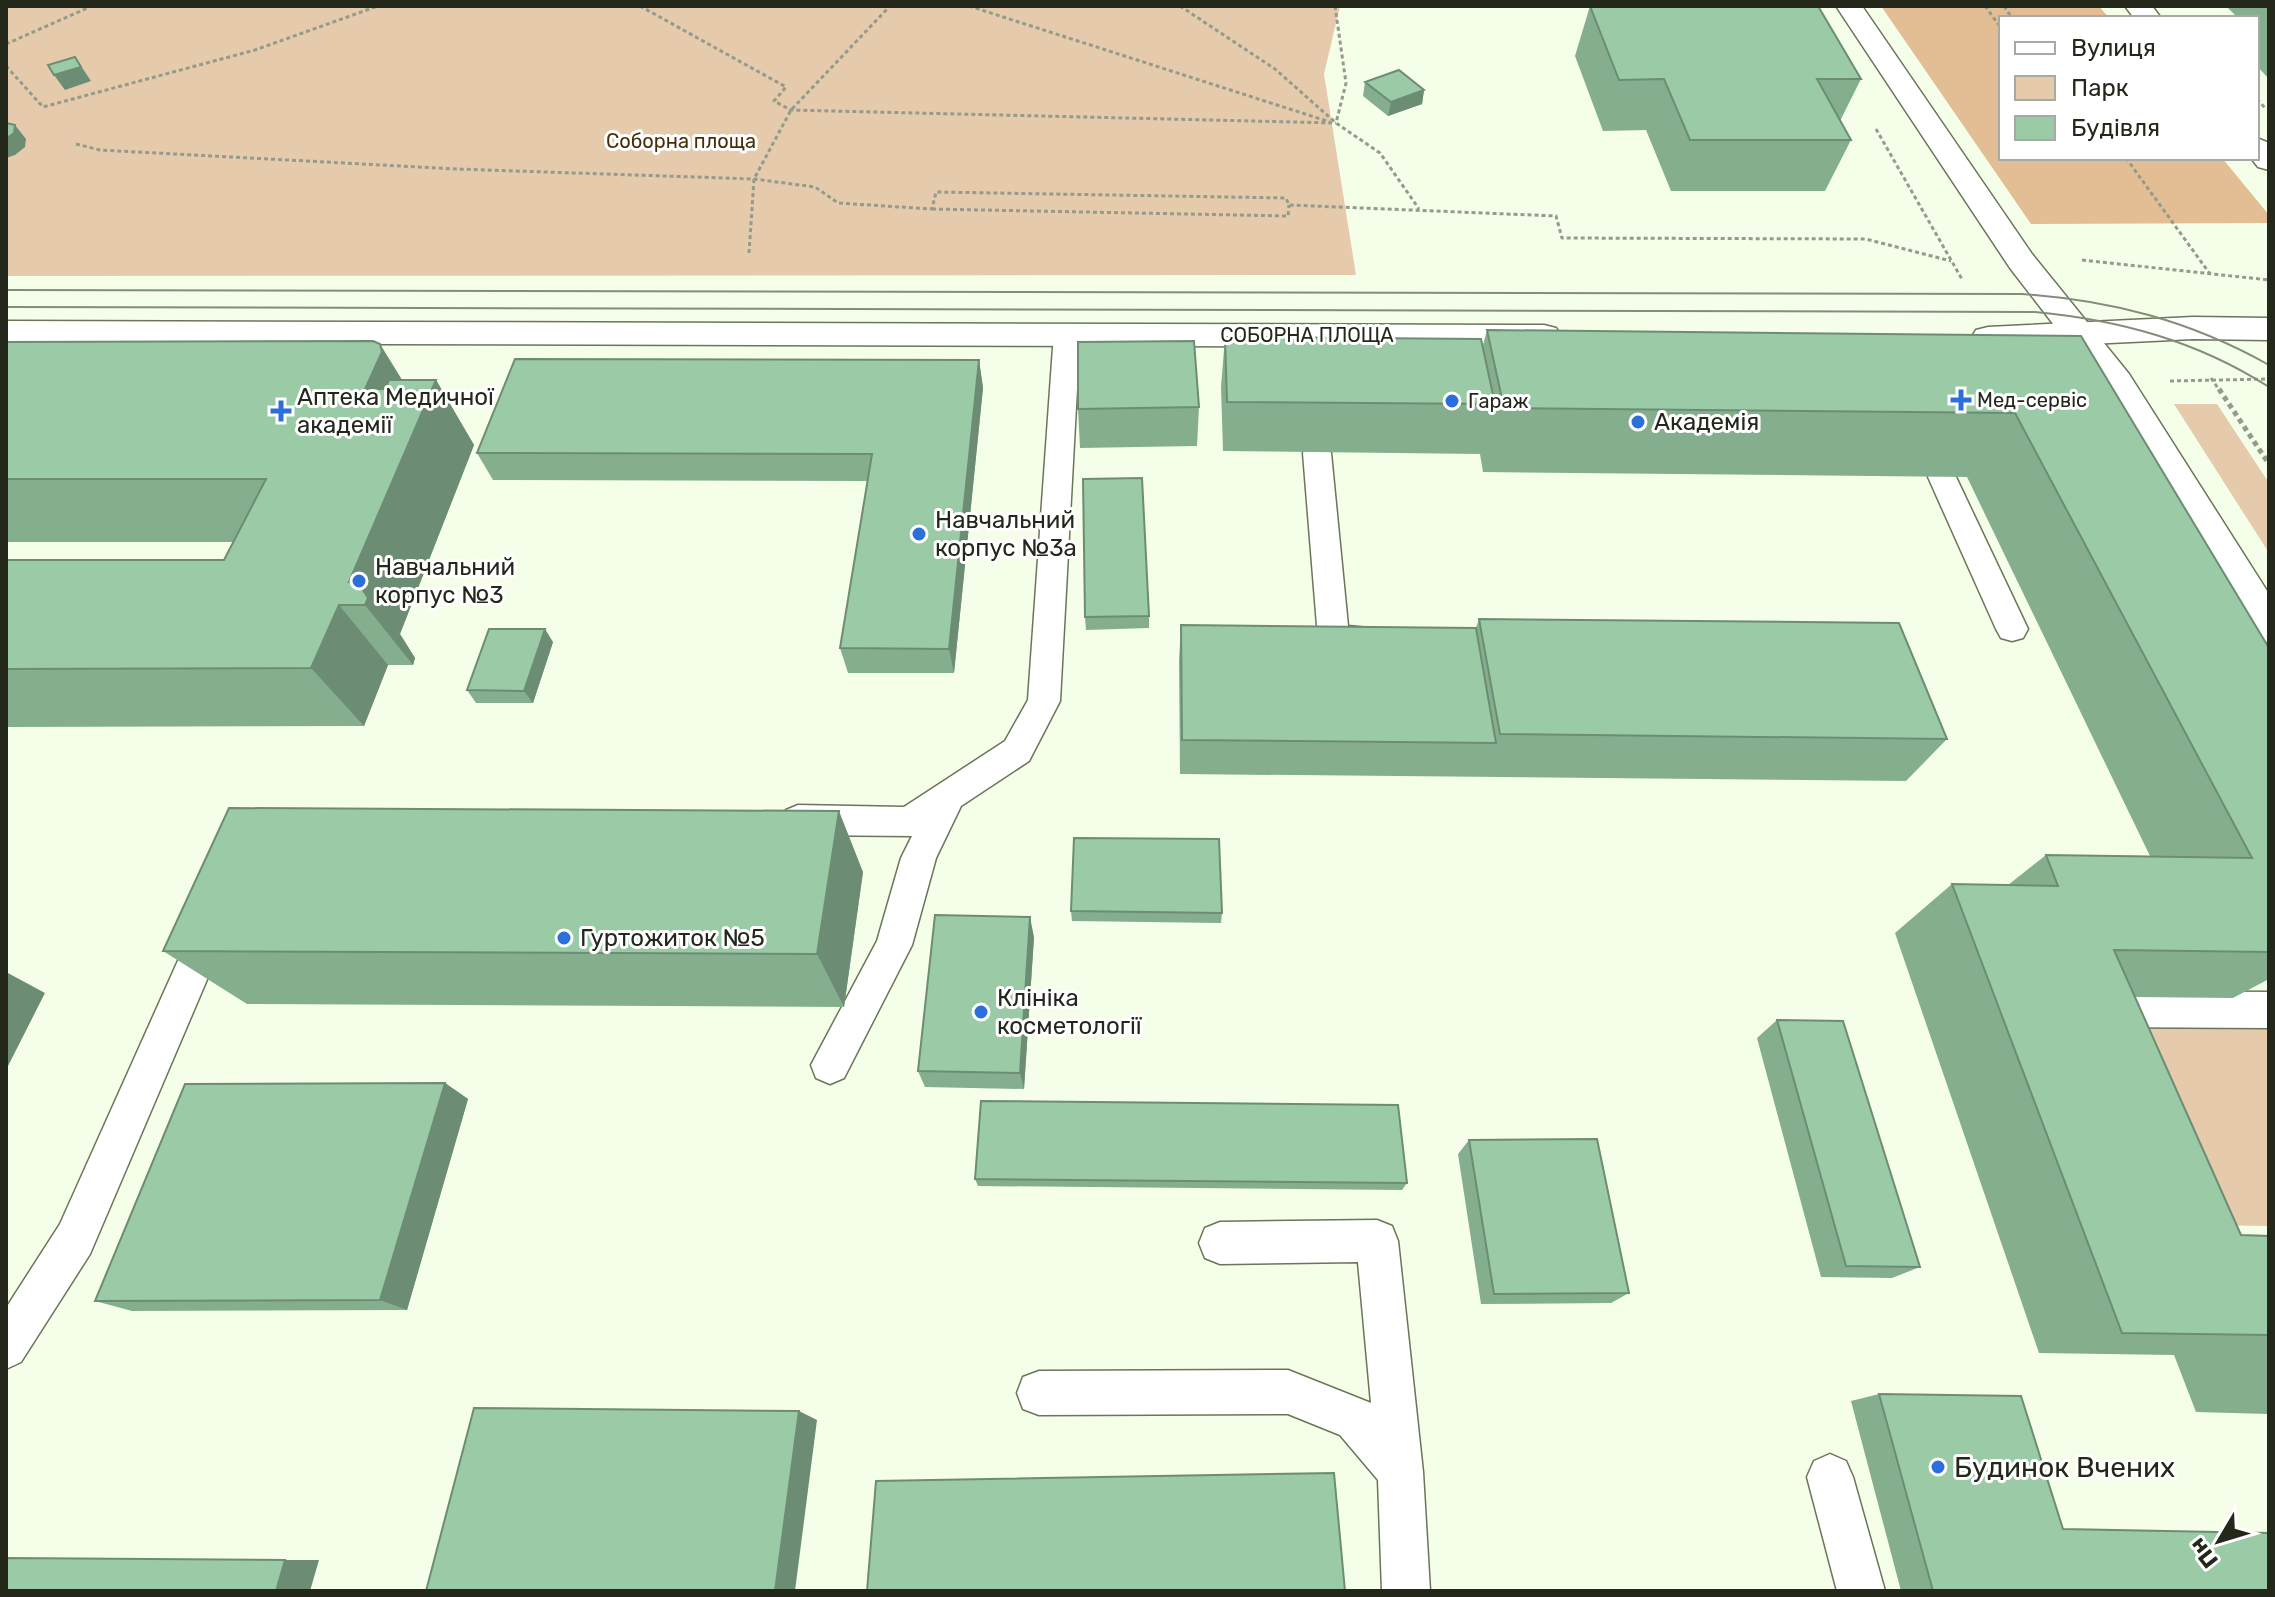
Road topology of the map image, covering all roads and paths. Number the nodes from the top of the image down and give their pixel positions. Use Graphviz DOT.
graph roads {
  1 [pos="92,6"];
  2 [pos="378,6"];
  3 [pos="640,6"];
  4 [pos="890,6"];
  5 [pos="969,6"];
  6 [pos="1180,6"];
  7 [pos="1335,6"];
  8 [pos="1849,6"];
  9 [pos="1985,6"];
  10 [pos="1999,25"];
  11 [pos="6,44"];
  12 [pos="6,66"];
  13 [pos="791,110"];
  14 [pos="1336,123"];
  15 [pos="1875,127"];
  16 [pos="76,144"];
  17 [pos="2127,160"];
  18 [pos="754,179"];
  19 [pos="1289,205"];
  20 [pos="932,209"];
  21 [pos="1420,210"];
  22 [pos="749,253"];
  23 [pos="2082,260"];
  24 [pos="1951,261"];
  25 [pos="2210,274"];
  26 [pos="2269,280"];
  27 [pos="1963,281"];
  28 [pos="2269,329"];
  29 [pos="6,332"];
  30 [pos="1067,333"];
  31 [pos="2079,334"];
  32 [pos="1576,336"];
  33 [pos="1951,338"];
  34 [pos="2211,378"];
  35 [pos="2269,379"];
  36 [pos="2160,382"];
  37 [pos="1317,453"];
  38 [pos="2269,464"];
  39 [pos="1942,477"];
  40 [pos="2269,627"];
  41 [pos="2012,629"];
  42 [pos="1397,638"];
  43 [pos="949,795"];
  44 [pos="767,819"];
  45 [pos="225,895"];
  46 [pos="2269,1010"];
  47 [pos="2102,1052"];
  48 [pos="830,1065"];
  49 [pos="1220,1243"];
  50 [pos="6,1347"];
  51 [pos="1039,1393"];
  52 [pos="1400,1472"];
  53 [pos="1830,1477"];
  54 [pos="1406,1591"];
  55 [pos="1861,1591"];
  1 -- 11 [label="path"];
  2 -- 12 [label="path"];
  3 -- 13 [label="path"];
  4 -- 13 [label="path"];
  5 -- 14 [label="path"];
  6 -- 14 [label="path"];
  7 -- 14 [label="path"];
  8 -- 31 [label="main road"];
  9 -- 10 [label="path"];
  13 -- 14 [label="path"];
  13 -- 18 [label="path"];
  14 -- 21 [label="path"];
  15 -- 24 [label="path"];
  16 -- 18 [label="path"];
  17 -- 25 [label="path"];
  18 -- 20 [label="path"];
  18 -- 22 [label="path"];
  19 -- 20 [label="path"];
  19 -- 20 [label="path"];
  19 -- 21 [label="path"];
  21 -- 24 [label="path"];
  23 -- 25 [label="path"];
  24 -- 27 [label="path"];
  25 -- 26 [label="path"];
  28 -- 31 [label="main road"];
  29 -- 30 [label="main road, СОБОРНА ПЛОЩА"];
  30 -- 32 [label="main road, СОБОРНА ПЛОЩА"];
  30 -- 43 [label="lane"];
  31 -- 33 [label="main road"];
  31 -- 40 [label="main road"];
  34 -- 35 [label="path"];
  34 -- 36 [label="path"];
  34 -- 38 [label="path"];
  37 -- 42 [label="lane"];
  39 -- 41 [label="lane"];
  43 -- 44 [label="lane"];
  43 -- 48 [label="lane"];
  45 -- 50 [label="lane"];
  46 -- 47 [label="lane"];
  49 -- 52 [label="lane"];
  51 -- 52 [label="lane"];
  52 -- 54 [label="lane"];
  53 -- 55 [label="lane"];
}
